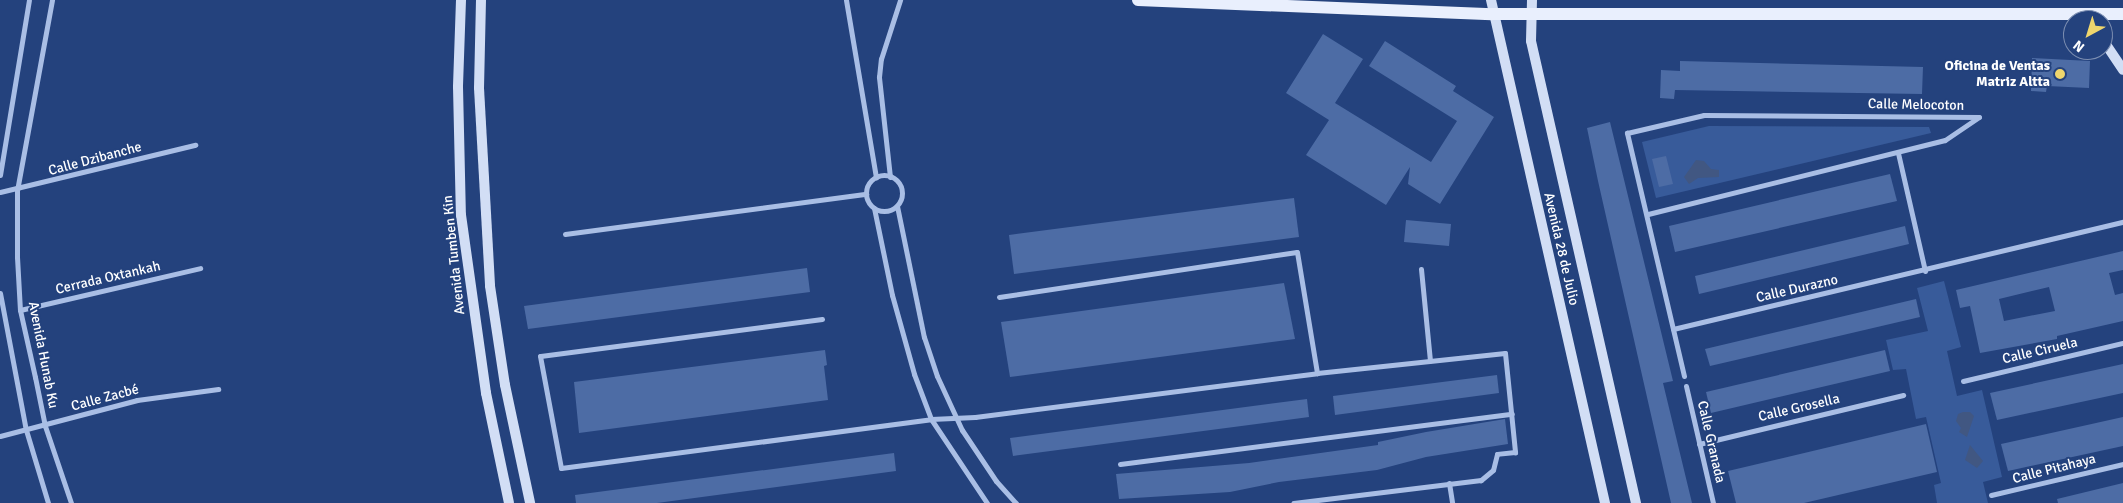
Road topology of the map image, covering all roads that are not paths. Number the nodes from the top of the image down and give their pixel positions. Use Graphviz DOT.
graph roads {
  1 [pos="29,0"];
  2 [pos="52,0"];
  3 [pos="461,0"];
  4 [pos="481,0"];
  5 [pos="846,0"];
  6 [pos="900,0"];
  7 [pos="1138,0"];
  8 [pos="1491,0"];
  9 [pos="1532,0"];
  10 [pos="1492,14"];
  11 [pos="1532,14"];
  12 [pos="2063,17"];
  13 [pos="2113,55"];
  14 [pos="2123,70"];
  15 [pos="195,145"];
  16 [pos="1898,153"];
  17 [pos="0,175"];
  18 [pos="876,177"];
  19 [pos="890,177"];
  20 [pos="17,191"];
  21 [pos="0,192"];
  22 [pos="866,194"];
  23 [pos="897,206"];
  24 [pos="874,208"];
  25 [pos="1648,214"];
  26 [pos="2123,222"];
  27 [pos="565,234"];
  28 [pos="200,268"];
  29 [pos="1422,268"];
  30 [pos="1925,271"];
  31 [pos="0,293"];
  32 [pos="999,298"];
  33 [pos="20,310"];
  34 [pos="1,313"];
  35 [pos="822,319"];
  36 [pos="1674,329"];
  37 [pos="2123,343"];
  38 [pos="1430,361"];
  39 [pos="1316,373"];
  40 [pos="1684,376"];
  41 [pos="1963,381"];
  42 [pos="1686,386"];
  43 [pos="218,389"];
  44 [pos="1903,395"];
  45 [pos="1512,414"];
  46 [pos="956,418"];
  47 [pos="931,419"];
  48 [pos="45,426"];
  49 [pos="26,430"];
  50 [pos="0,436"];
  51 [pos="1700,444"];
  52 [pos="1120,464"];
  53 [pos="2123,464"];
  54 [pos="1449,483"];
  55 [pos="1340,496"];
  56 [pos="1991,496"];
  57 [pos="48,503"];
  58 [pos="71,503"];
  59 [pos="509,503"];
  60 [pos="530,503"];
  61 [pos="987,503"];
  62 [pos="1016,503"];
  63 [pos="1292,503"];
  64 [pos="1341,503"];
  65 [pos="1452,503"];
  66 [pos="1606,503"];
  67 [pos="1636,503"];
  68 [pos="1713,503"];
  1 -- 17 [label="street"];
  2 -- 20 [label="street, Avenida Hunab Ku"];
  3 -- 59 [label="street, Avenida Tumben Kin"];
  4 -- 60 [label="street"];
  5 -- 18 [label="street"];
  6 -- 19 [label="street"];
  7 -- 10 [label="main road"];
  8 -- 10 [label="street, Avenida 28 de Julio"];
  9 -- 11 [label="street, Avenida 28 de Julio"];
  10 -- 11 [label="main road"];
  10 -- 66 [label="street, Avenida 28 de Julio"];
  11 -- 12 [label="main road"];
  11 -- 67 [label="street, Avenida 28 de Julio"];
  13 -- 14 [label="street"];
  15 -- 20 [label="street, Calle Dzibanche"];
  16 -- 25 [label="street, Calle Melocoton"];
  16 -- 25 [label="street, Calle Melocoton"];
  16 -- 30 [label="street"];
  18 -- 19 [label="street"];
  18 -- 22 [label="street"];
  19 -- 23 [label="street"];
  20 -- 21 [label="street, Calle Dzibanche"];
  20 -- 33 [label="street, Avenida Hunab Ku"];
  22 -- 24 [label="street"];
  22 -- 27 [label="street"];
  23 -- 24 [label="street"];
  23 -- 46 [label="street"];
  24 -- 47 [label="street"];
  25 -- 36 [label="street"];
  26 -- 30 [label="street, Calle Durazno"];
  28 -- 33 [label="street, Cerrada Oxtankah"];
  29 -- 38 [label="street"];
  30 -- 36 [label="street, Calle Durazno"];
  31 -- 34 [label="street"];
  32 -- 39 [label="street"];
  33 -- 48 [label="street, Avenida Hunab Ku"];
  34 -- 49 [label="street"];
  35 -- 47 [label="street"];
  36 -- 40 [label="street"];
  37 -- 41 [label="street, Calle Ciruela"];
  38 -- 39 [label="street"];
  38 -- 45 [label="street"];
  39 -- 46 [label="street"];
  42 -- 51 [label="street, Calle Granada"];
  43 -- 48 [label="street, Calle Zacbé"];
  44 -- 51 [label="street, Calle Grosella"];
  45 -- 52 [label="street"];
  45 -- 54 [label="street"];
  46 -- 47 [label="street"];
  46 -- 62 [label="street"];
  47 -- 61 [label="street"];
  48 -- 49 [label="street, Calle Zacbé"];
  48 -- 58 [label="street, Avenida Hunab Ku"];
  49 -- 50 [label="street, Calle Zacbé"];
  49 -- 57 [label="street"];
  51 -- 68 [label="street, Calle Granada"];
  53 -- 56 [label="street, Calle Pitahaya"];
  54 -- 55 [label="street"];
  54 -- 65 [label="street"];
  55 -- 63 [label="street"];
  55 -- 64 [label="street"];
}
